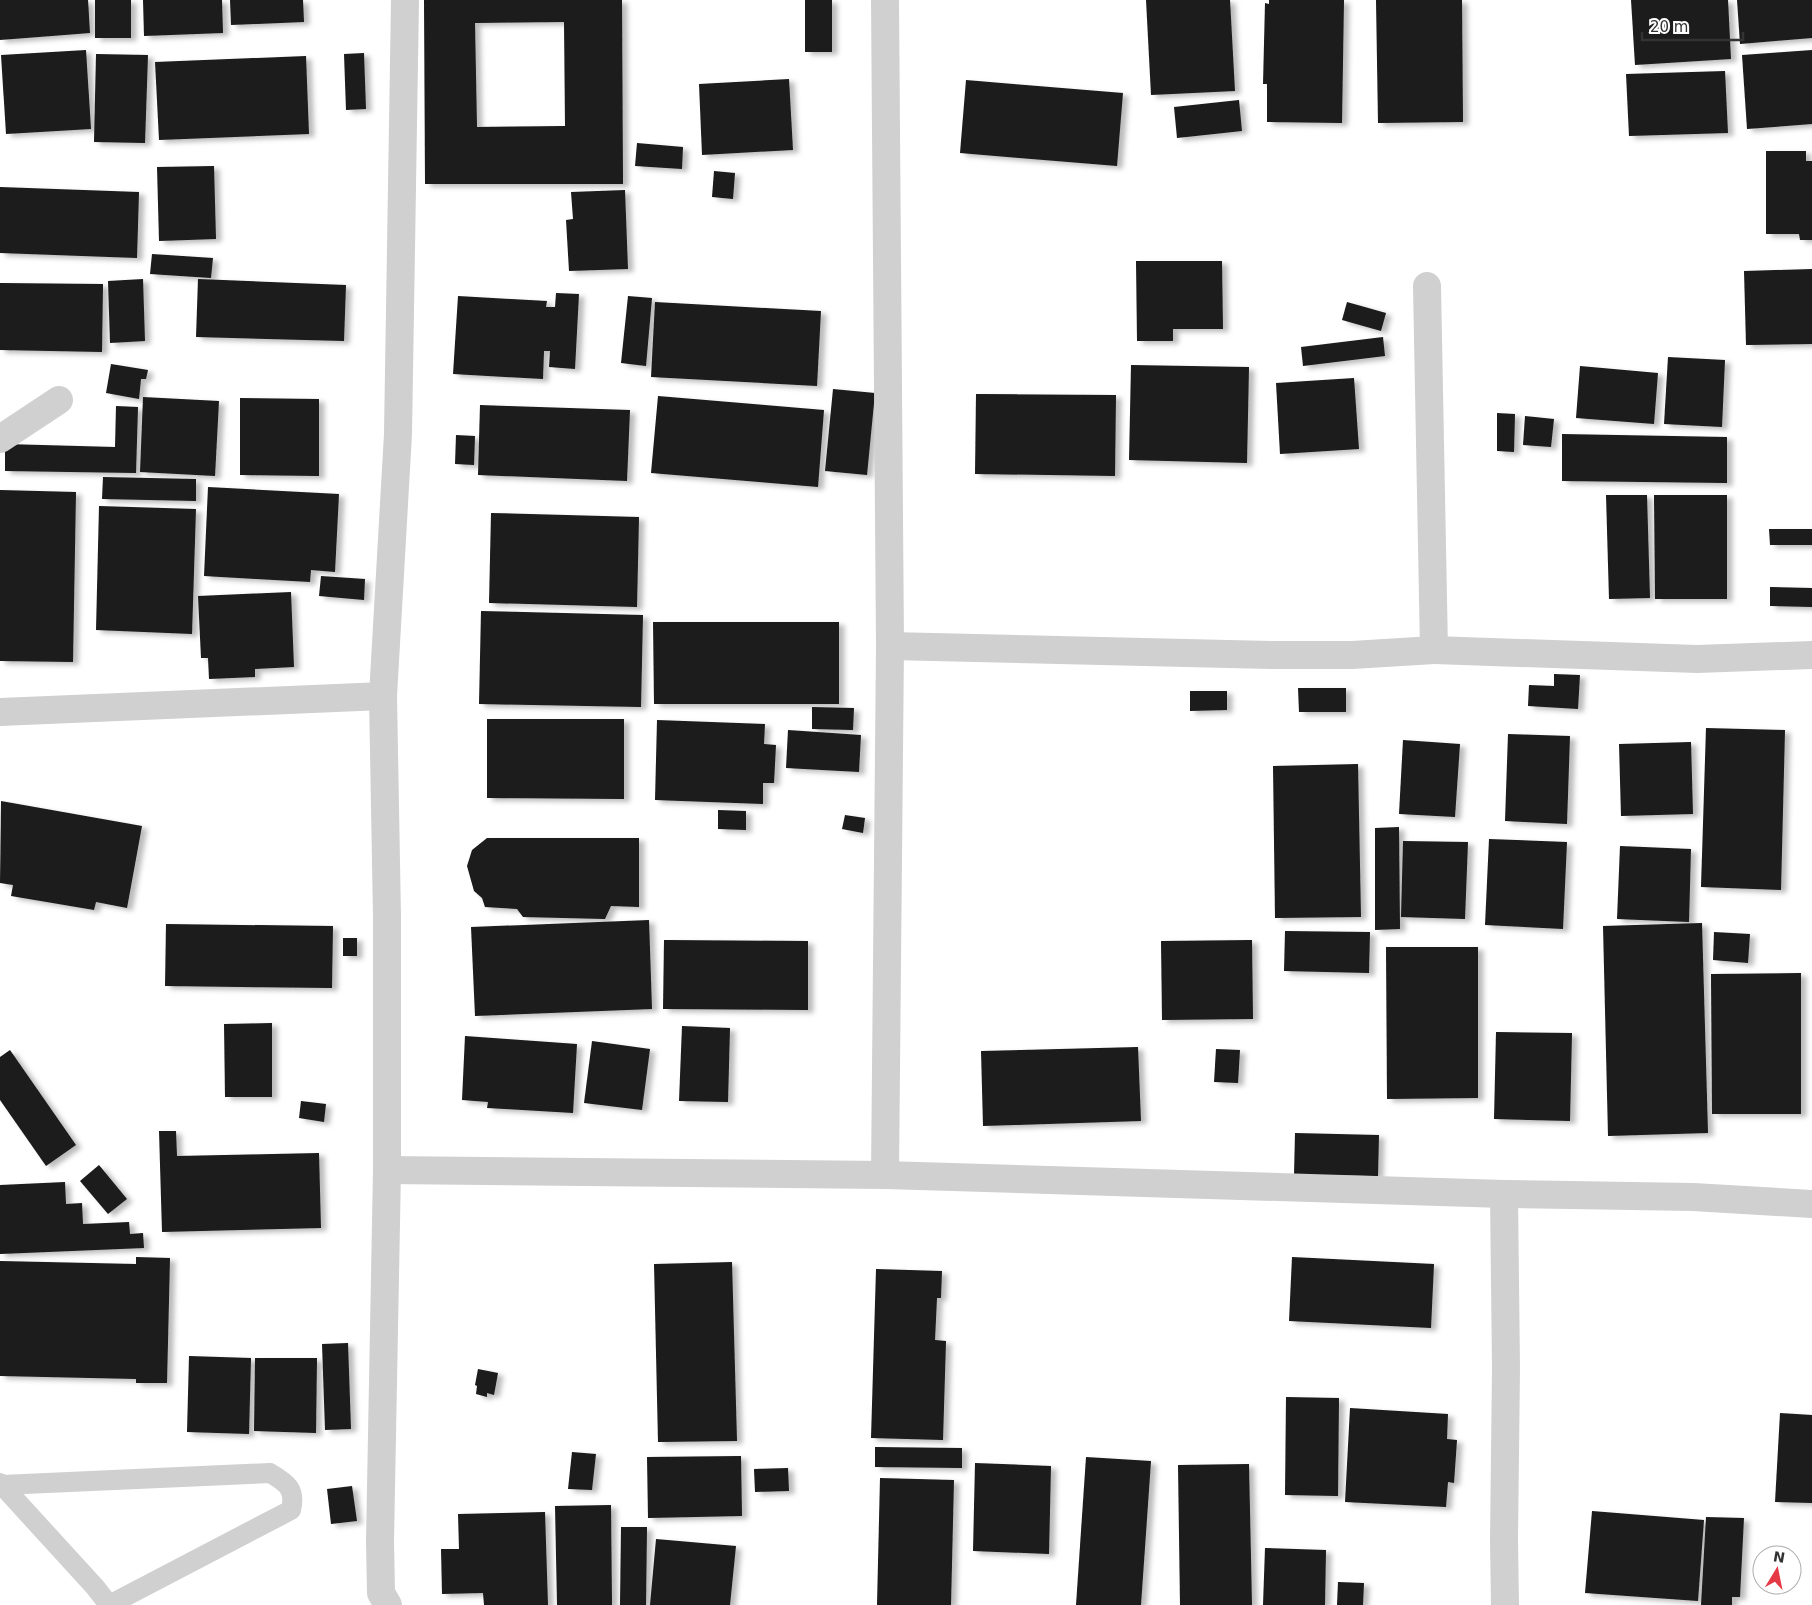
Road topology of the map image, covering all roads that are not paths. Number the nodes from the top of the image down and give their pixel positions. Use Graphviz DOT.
graph roads {
  1 [pos="405,0"];
  2 [pos="885,0"];
  3 [pos="1427,286"];
  4 [pos="59,400"];
  5 [pos="0,439"];
  6 [pos="890,646"];
  7 [pos="1434,650"];
  8 [pos="1812,655"];
  9 [pos="383,696"];
  10 [pos="0,712"];
  11 [pos="387,1170"];
  12 [pos="885,1175"];
  13 [pos="1504,1194"];
  14 [pos="1812,1204"];
  15 [pos="1,1484"];
  16 [pos="109,1605"];
  17 [pos="388,1605"];
  18 [pos="1505,1605"];
  1 -- 9 [label="street"];
  2 -- 6 [label="street"];
  3 -- 7 [label="street"];
  4 -- 5 [label="street"];
  6 -- 7 [label="street"];
  6 -- 12 [label="street"];
  7 -- 8 [label="street"];
  9 -- 10 [label="street"];
  9 -- 11 [label="street"];
  11 -- 12 [label="street"];
  11 -- 17 [label="street"];
  12 -- 13 [label="street"];
  13 -- 14 [label="street"];
  13 -- 18 [label="street"];
  15 -- 16 [label="lane"];
  15 -- 16 [label="lane"];
}
